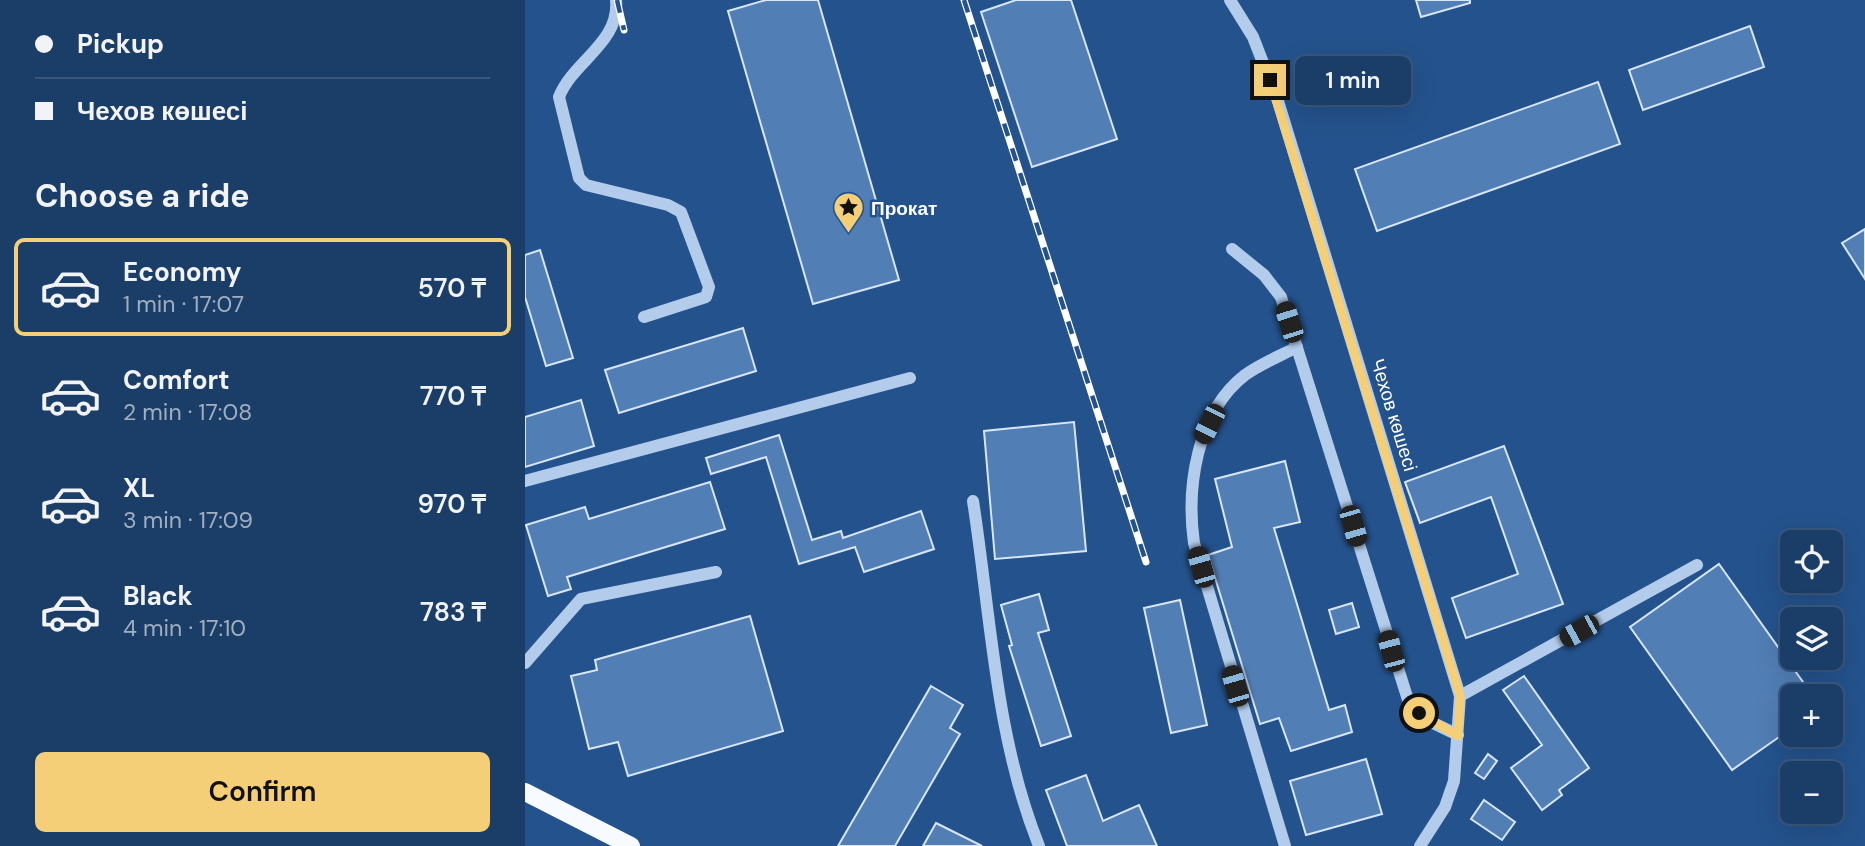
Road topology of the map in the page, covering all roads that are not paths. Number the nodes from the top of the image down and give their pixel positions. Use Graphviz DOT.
graph roads {
  1 [pos="616,0"];
  2 [pos="1230,0"];
  3 [pos="1232,249"];
  4 [pos="644,317"];
  5 [pos="1297,347"];
  6 [pos="910,377"];
  7 [pos="525,481"];
  8 [pos="973,501"];
  9 [pos="1697,565"];
  10 [pos="716,572"];
  11 [pos="525,663"];
  12 [pos="1460,696"];
  13 [pos="1458,736"];
  14 [pos="525,792"];
  15 [pos="631,846"];
  16 [pos="1039,846"];
  17 [pos="1285,846"];
  18 [pos="1420,846"];
  1 -- 4 [label="lane"];
  2 -- 12 [label="lane, Чехов көшесі"];
  3 -- 5 [label="lane"];
  5 -- 13 [label="lane"];
  5 -- 17 [label="lane"];
  6 -- 7 [label="lane"];
  8 -- 16 [label="lane"];
  9 -- 12 [label="lane"];
  10 -- 11 [label="lane"];
  12 -- 13 [label="lane, Чехов көшесі"];
  13 -- 18 [label="lane, Чехов көшесі"];
  14 -- 15 [label="main road"];
}
